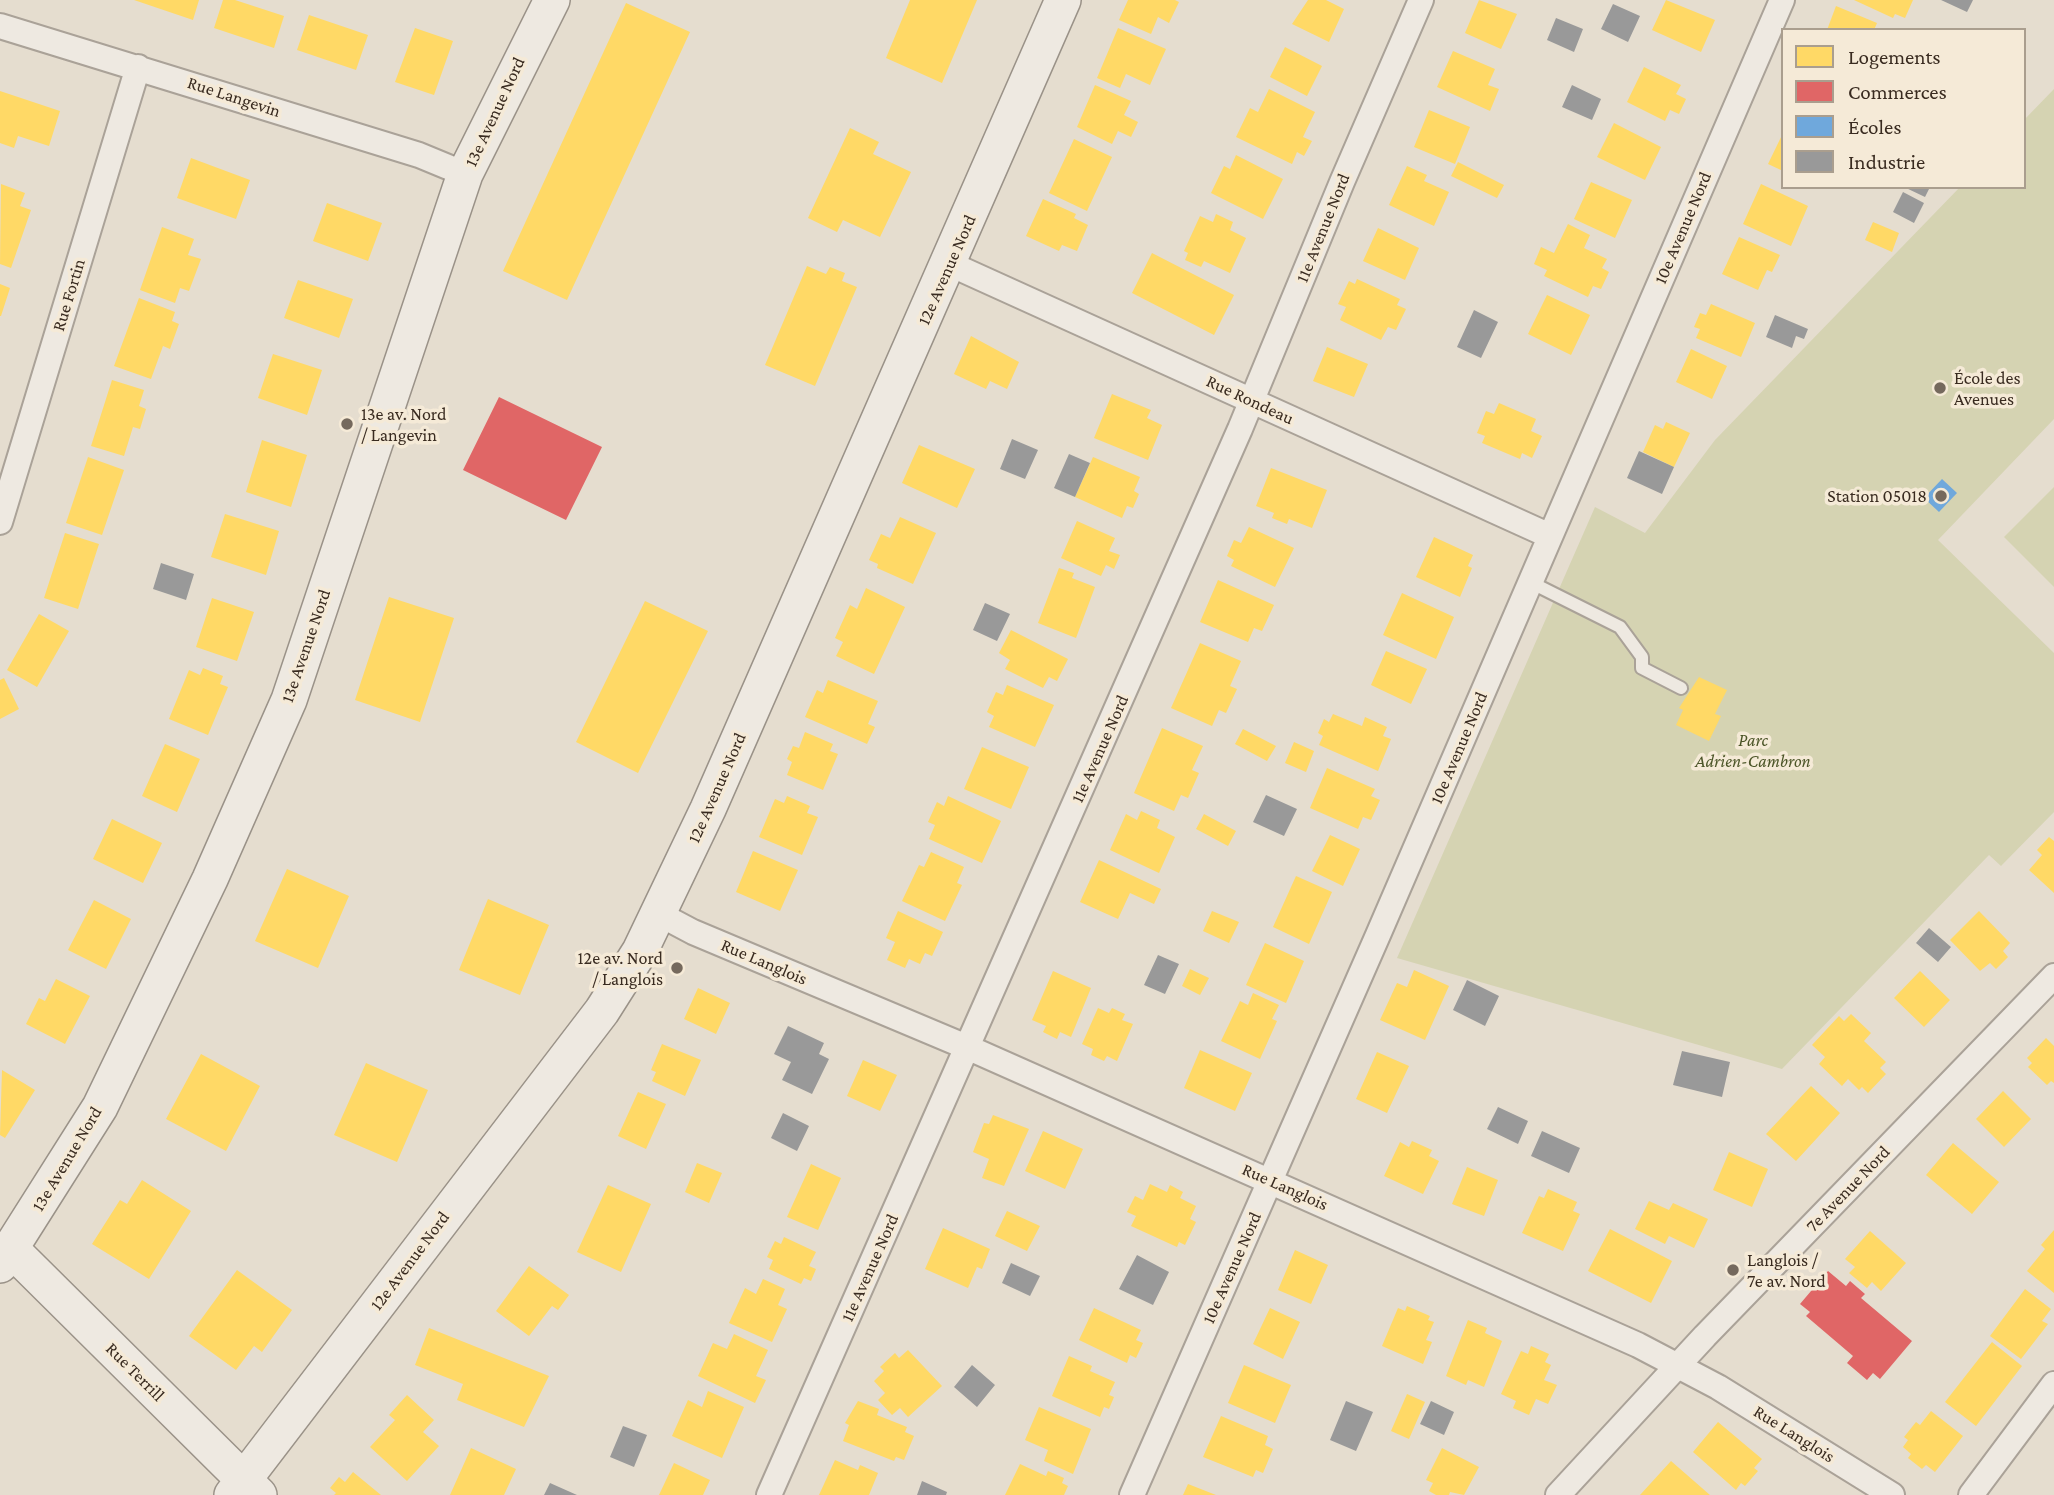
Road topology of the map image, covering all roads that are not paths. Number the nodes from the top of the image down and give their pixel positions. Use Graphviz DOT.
graph roads {
  1 [pos="552,0"];
  2 [pos="1063,0"];
  3 [pos="1421,0"];
  4 [pos="1782,0"];
  5 [pos="0,26"];
  6 [pos="138,67"];
  7 [pos="465,174"];
  8 [pos="950,264"];
  9 [pos="1252,401"];
  10 [pos="0,522"];
  11 [pos="1550,536"];
  12 [pos="1530,582"];
  13 [pos="1681,688"];
  14 [pos="659,914"];
  15 [pos="2054,976"];
  16 [pos="969,1048"];
  17 [pos="1271,1180"];
  18 [pos="4,1251"];
  19 [pos="1678,1366"];
  20 [pos="2054,1384"];
  21 [pos="245,1490"];
  22 [pos="769,1495"];
  23 [pos="1132,1495"];
  24 [pos="1558,1495"];
  25 [pos="1892,1495"];
  26 [pos="1971,1495"];
  1 -- 7 [label="main road, 13e Avenue Nord"];
  2 -- 8 [label="main road, 12e Avenue Nord"];
  3 -- 9 [label="street, 11e Avenue Nord"];
  4 -- 11 [label="street, 10e Avenue Nord"];
  5 -- 6 [label="street, Rue Langevin"];
  6 -- 7 [label="street, Rue Langevin"];
  6 -- 10 [label="street, Rue Fortin"];
  7 -- 18 [label="main road, 13e Avenue Nord"];
  8 -- 9 [label="street, Rue Rondeau"];
  8 -- 14 [label="main road, 12e Avenue Nord"];
  9 -- 11 [label="street, Rue Rondeau"];
  9 -- 16 [label="street, 11e Avenue Nord"];
  11 -- 12 [label="street, 10e Avenue Nord"];
  12 -- 13 [label="lane"];
  12 -- 17 [label="street, 10e Avenue Nord"];
  14 -- 16 [label="street, Rue Langlois"];
  14 -- 21 [label="main road, 12e Avenue Nord"];
  15 -- 19 [label="street, 7e Avenue Nord"];
  16 -- 17 [label="street, Rue Langlois"];
  16 -- 22 [label="street, 11e Avenue Nord"];
  17 -- 19 [label="street, Rue Langlois"];
  17 -- 23 [label="street, 10e Avenue Nord"];
  18 -- 21 [label="main road, Rue Terrill"];
  19 -- 24 [label="street, 7e Avenue Nord"];
  19 -- 25 [label="street, Rue Langlois"];
  20 -- 26 [label="street"];
}
